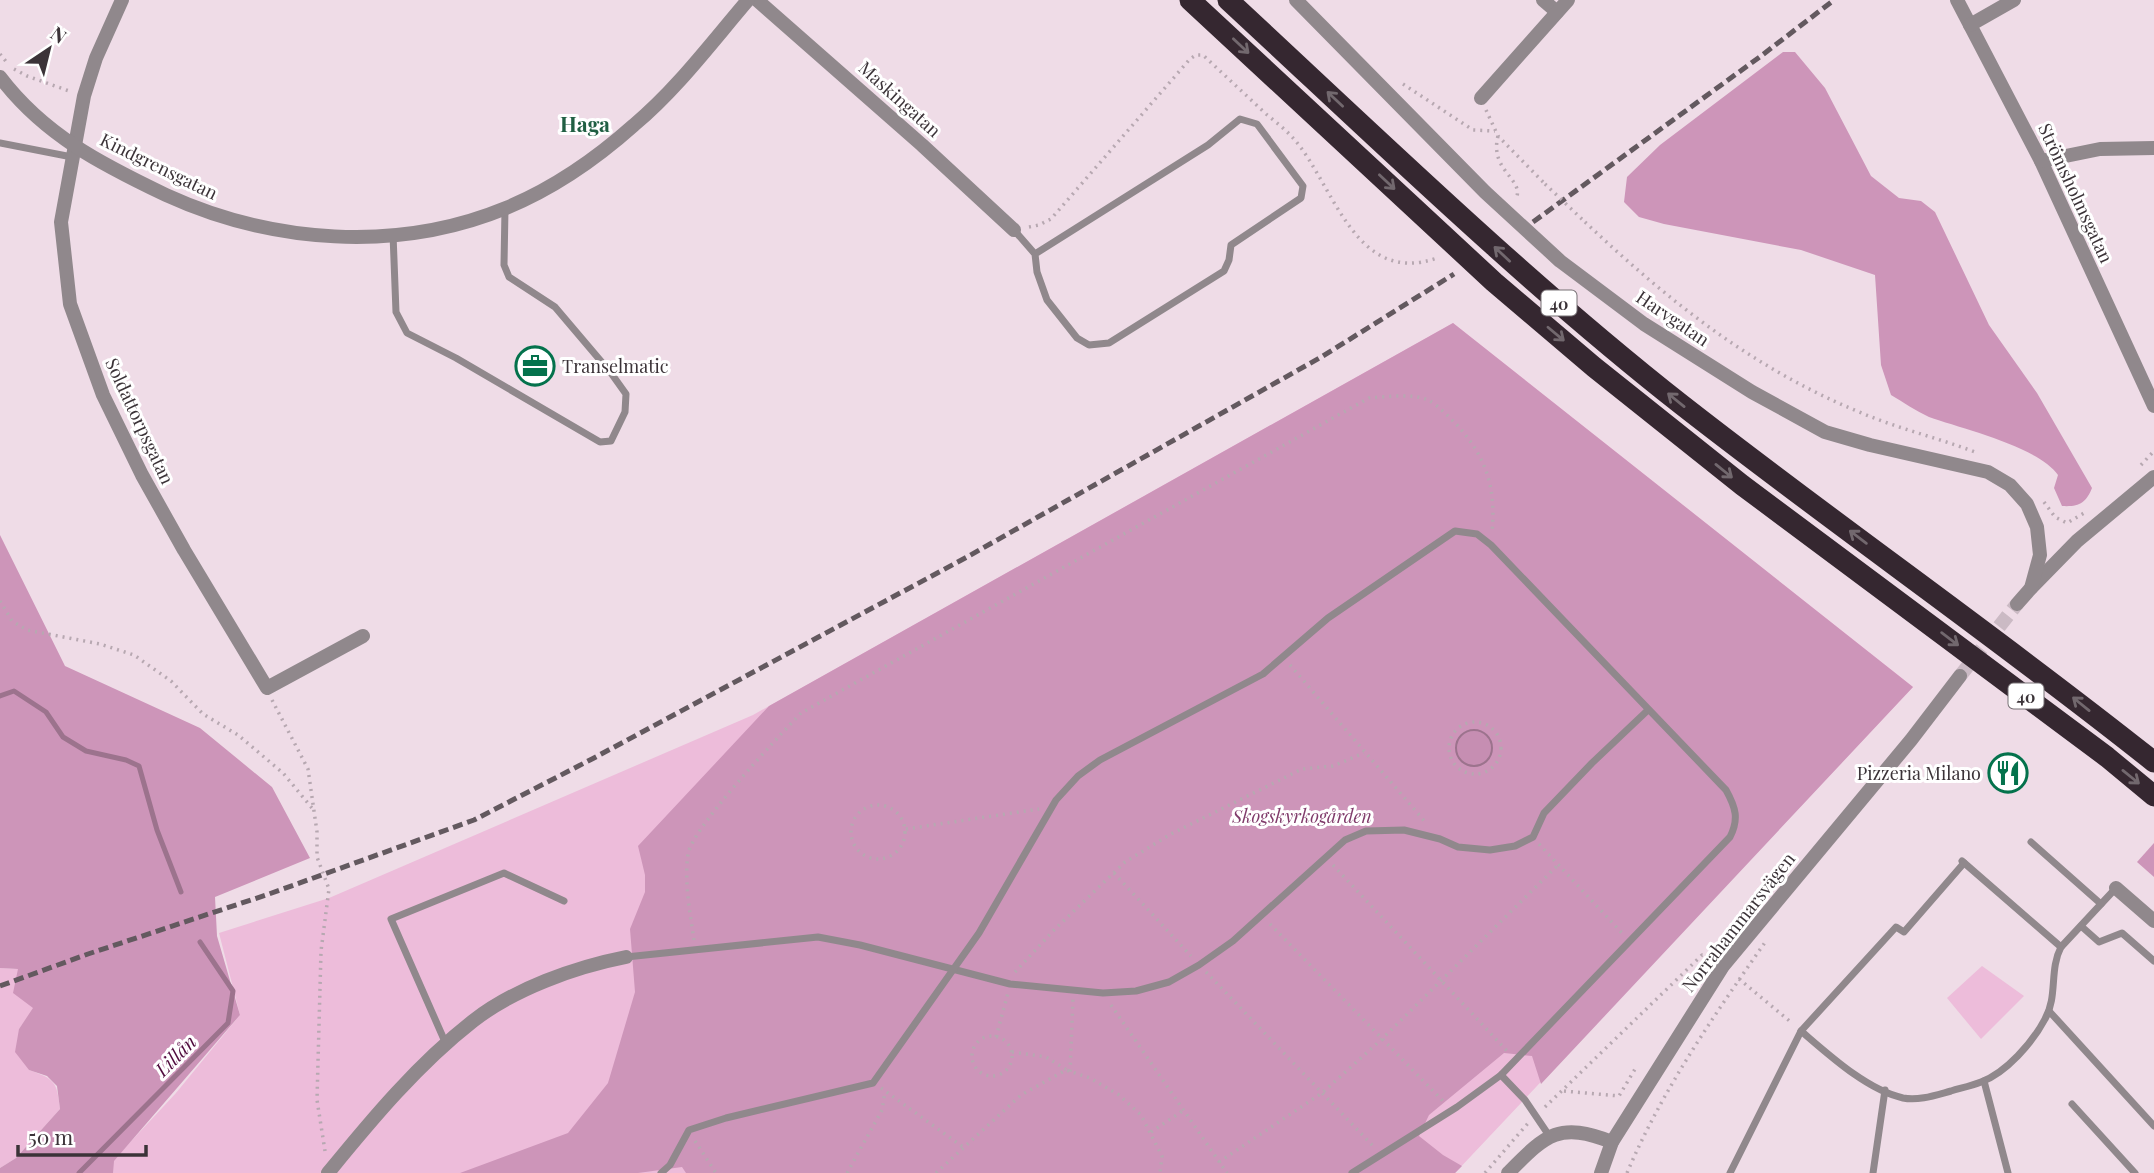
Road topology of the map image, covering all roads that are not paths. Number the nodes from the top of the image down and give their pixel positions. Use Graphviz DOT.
graph roads {
  1 [pos="122,0"];
  2 [pos="748,0"];
  3 [pos="757,0"];
  4 [pos="1191,0"];
  5 [pos="1228,0"];
  6 [pos="1296,0"];
  7 [pos="1543,0"];
  8 [pos="1568,0"];
  9 [pos="1957,0"];
  10 [pos="2014,0"];
  11 [pos="1557,12"];
  12 [pos="1970,25"];
  13 [pos="0,76"];
  14 [pos="1480,98"];
  15 [pos="0,143"];
  16 [pos="2154,148"];
  17 [pos="73,152"];
  18 [pos="2041,161"];
  19 [pos="505,208"];
  20 [pos="1014,230"];
  21 [pos="393,234"];
  22 [pos="1035,254"];
  23 [pos="2154,406"];
  24 [pos="2154,477"];
  25 [pos="2031,588"];
  26 [pos="2017,604"];
  27 [pos="363,636"];
  28 [pos="1960,676"];
  29 [pos="1648,710"];
  30 [pos="2154,762"];
  31 [pos="2154,796"];
  32 [pos="2031,842"];
  33 [pos="2116,888"];
  34 [pos="564,901"];
  35 [pos="2101,904"];
  36 [pos="2154,921"];
  37 [pos="2081,926"];
  38 [pos="2060,947"];
  39 [pos="626,957"];
  40 [pos="2154,961"];
  41 [pos="952,971"];
  42 [pos="2049,1011"];
  43 [pos="1801,1031"];
  44 [pos="446,1044"];
  45 [pos="1501,1075"];
  46 [pos="1984,1082"];
  47 [pos="1885,1090"];
  48 [pos="2072,1104"];
  49 [pos="2154,1126"];
  50 [pos="1550,1137"];
  51 [pos="1612,1142"];
  52 [pos="328,1168"];
  53 [pos="661,1173"];
  54 [pos="1352,1173"];
  55 [pos="1508,1173"];
  56 [pos="1601,1173"];
  57 [pos="1730,1173"];
  58 [pos="1873,1173"];
  59 [pos="2008,1173"];
  60 [pos="2135,1173"];
  1 -- 17 [label="street, Soldattorpsgatan"];
  2 -- 19 [label="street, Kindgrensgatan"];
  3 -- 20 [label="street, Maskingatan"];
  4 -- 31 [label="highway, 40, one-way"];
  30 -- 5 [label="highway, 40, one-way"];
  6 -- 25 [label="street, Harvgatan"];
  7 -- 11 [label="street"];
  8 -- 11 [label="street"];
  9 -- 12 [label="street, Strömsholmsgatan"];
  10 -- 12 [label="street"];
  11 -- 14 [label="street"];
  12 -- 18 [label="street, Strömsholmsgatan"];
  13 -- 17 [label="street, Kindgrensgatan"];
  15 -- 17 [label="lane"];
  16 -- 18 [label="street"];
  17 -- 21 [label="street, Kindgrensgatan"];
  17 -- 27 [label="street, Soldattorpsgatan"];
  18 -- 23 [label="street, Strömsholmsgatan"];
  19 -- 21 [label="street, Kindgrensgatan"];
  19 -- 21 [label="lane"];
  20 -- 22 [label="lane"];
  22 -- 22 [label="lane"];
  24 -- 25 [label="street"];
  25 -- 26 [label="street"];
  28 -- 51 [label="street, Norrahammarsvägen"];
  29 -- 41 [label="lane"];
  29 -- 41 [label="lane"];
  29 -- 45 [label="lane"];
  32 -- 35 [label="lane"];
  33 -- 35 [label="lane"];
  33 -- 36 [label="street"];
  34 -- 44 [label="lane"];
  35 -- 37 [label="lane"];
  37 -- 38 [label="lane"];
  37 -- 40 [label="lane"];
  38 -- 42 [label="lane"];
  38 -- 43 [label="lane"];
  39 -- 41 [label="lane"];
  39 -- 44 [label="street"];
  41 -- 53 [label="lane"];
  42 -- 46 [label="lane"];
  42 -- 49 [label="lane"];
  43 -- 47 [label="lane"];
  43 -- 57 [label="lane"];
  44 -- 52 [label="street"];
  45 -- 50 [label="lane"];
  45 -- 54 [label="lane"];
  46 -- 47 [label="lane"];
  46 -- 59 [label="lane"];
  47 -- 58 [label="lane"];
  48 -- 60 [label="lane"];
  50 -- 51 [label="street"];
  50 -- 55 [label="street"];
  51 -- 56 [label="street, Norrahammarsvägen"];
}
